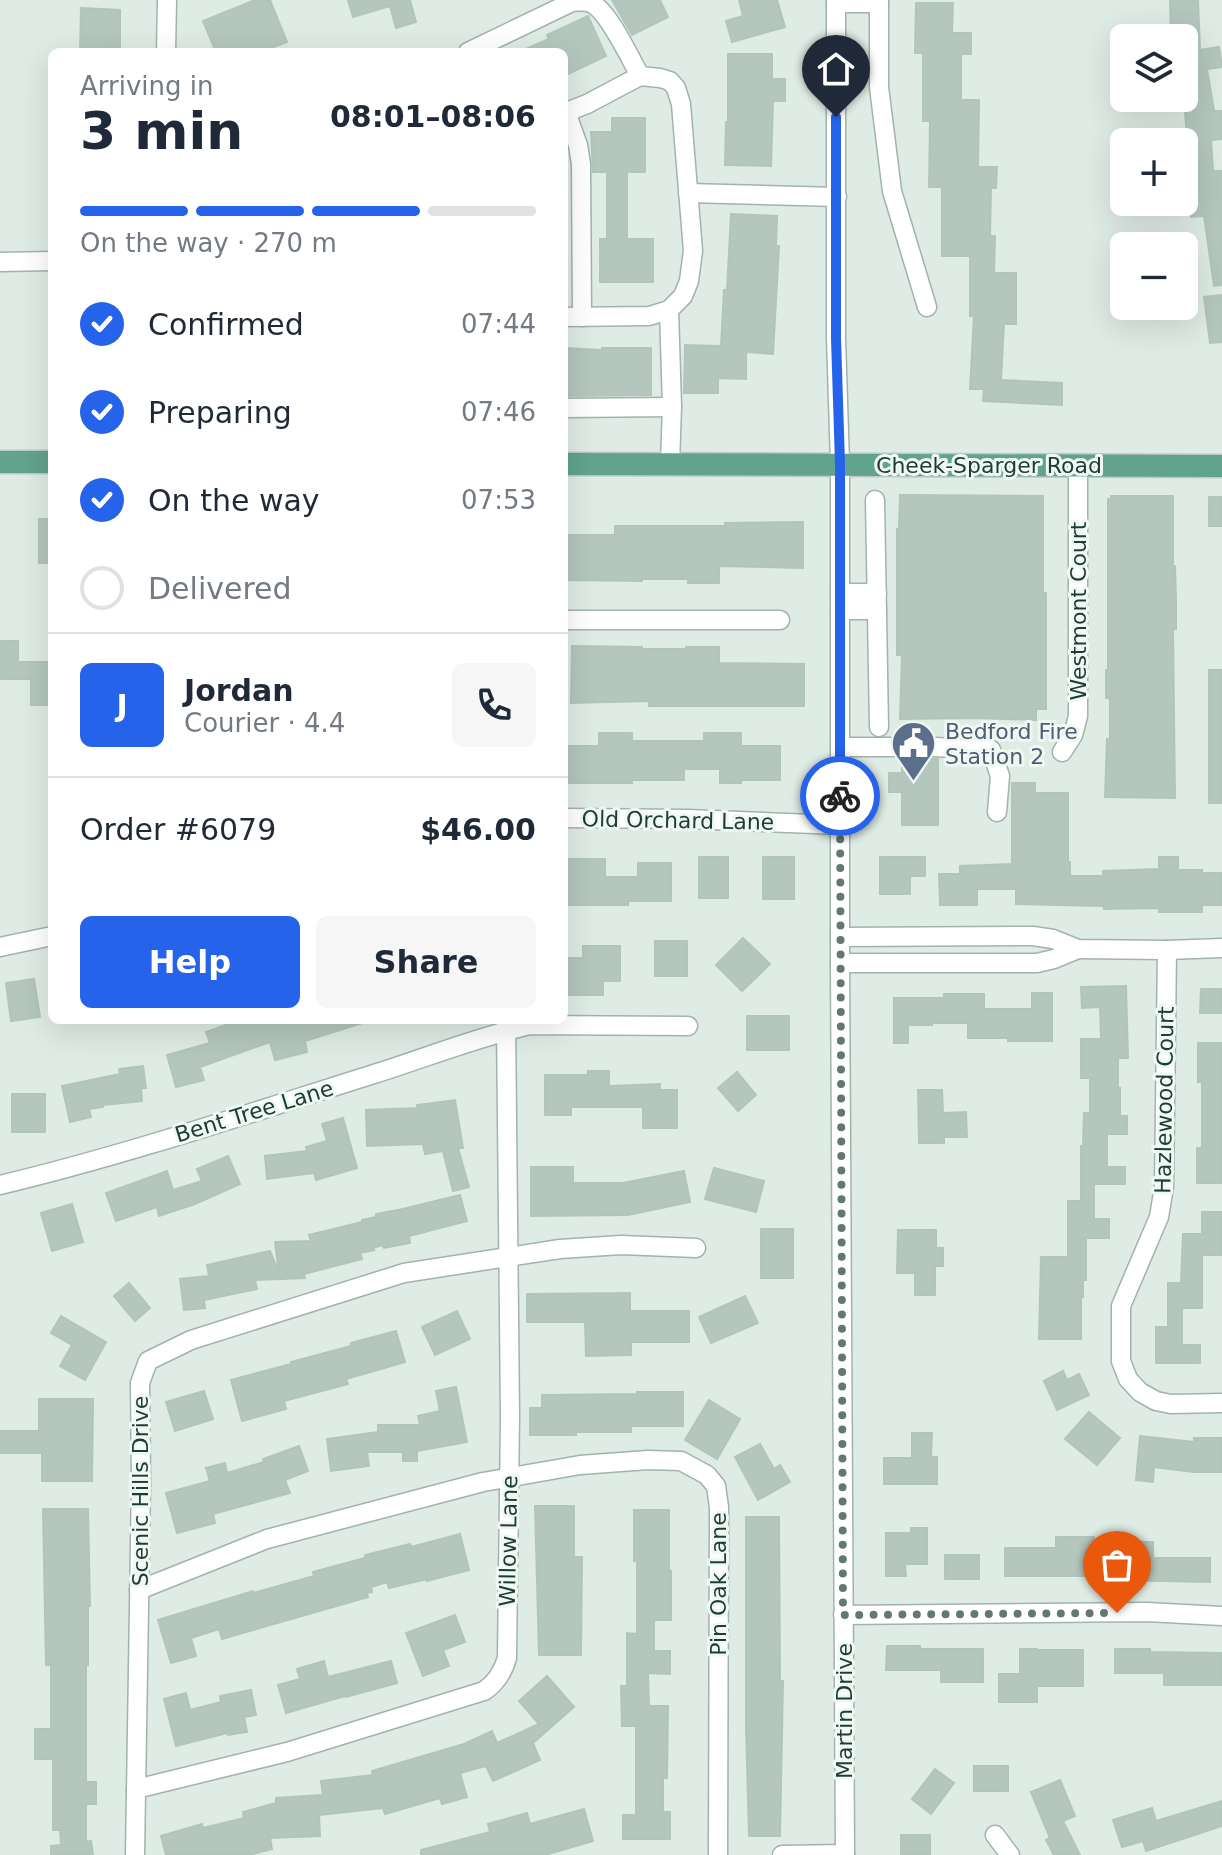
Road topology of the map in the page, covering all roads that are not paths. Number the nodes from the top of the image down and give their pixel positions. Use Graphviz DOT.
graph roads {
  1 [pos="167,0"];
  2 [pos="879,1"];
  3 [pos="836,2"];
  4 [pos="166,48"];
  5 [pos="476,48"];
  6 [pos="640,76"];
  7 [pos="568,111"];
  8 [pos="568,120"];
  9 [pos="688,193"];
  10 [pos="837,197"];
  11 [pos="48,261"];
  12 [pos="0,262"];
  13 [pos="927,307"];
  14 [pos="669,310"];
  15 [pos="573,317"];
  16 [pos="672,407"];
  17 [pos="568,408"];
  18 [pos="0,462"];
  19 [pos="48,462"];
  20 [pos="670,463"];
  21 [pos="568,464"];
  22 [pos="840,464"];
  23 [pos="1078,465"];
  24 [pos="1222,466"];
  25 [pos="875,500"];
  26 [pos="840,601"];
  27 [pos="877,602"];
  28 [pos="568,620"];
  29 [pos="780,620"];
  30 [pos="879,727"];
  31 [pos="840,747"];
  32 [pos="1062,752"];
  33 [pos="997,812"];
  34 [pos="568,818"];
  35 [pos="840,825"];
  36 [pos="48,937"];
  37 [pos="840,937"];
  38 [pos="0,947"];
  39 [pos="1222,948"];
  40 [pos="1078,949"];
  41 [pos="1167,950"];
  42 [pos="840,963"];
  43 [pos="506,1025"];
  44 [pos="688,1026"];
  45 [pos="0,1185"];
  46 [pos="696,1248"];
  47 [pos="508,1256"];
  48 [pos="1222,1403"];
  49 [pos="509,1478"];
  50 [pos="139,1590"];
  51 [pos="843,1615"];
  52 [pos="1222,1616"];
  53 [pos="136,1789"];
  54 [pos="995,1835"];
  55 [pos="135,1855"];
  56 [pos="718,1855"];
  57 [pos="782,1855"];
  58 [pos="845,1855"];
  59 [pos="1010,1855"];
  1 -- 4 [label="street"];
  2 -- 3 [label="street"];
  2 -- 13 [label="street"];
  3 -- 10 [label="street, Martin Drive"];
  5 -- 6 [label="street"];
  6 -- 7 [label="street"];
  6 -- 9 [label="street"];
  8 -- 15 [label="street"];
  9 -- 10 [label="street"];
  9 -- 14 [label="street"];
  10 -- 22 [label="street, Martin Drive"];
  11 -- 12 [label="street"];
  14 -- 15 [label="street"];
  14 -- 16 [label="street"];
  16 -- 17 [label="street"];
  16 -- 20 [label="street"];
  18 -- 19 [label="main road"];
  20 -- 21 [label="main road, Cheek-Sparger Road"];
  20 -- 22 [label="main road, Cheek-Sparger Road"];
  22 -- 23 [label="main road, Cheek-Sparger Road"];
  22 -- 26 [label="street, Martin Drive"];
  23 -- 24 [label="main road, Cheek-Sparger Road"];
  23 -- 32 [label="street, Westmont Court"];
  25 -- 27 [label="street"];
  26 -- 27 [label="street"];
  26 -- 31 [label="street, Martin Drive"];
  27 -- 30 [label="street"];
  28 -- 29 [label="street"];
  31 -- 33 [label="street"];
  31 -- 35 [label="street, Martin Drive"];
  34 -- 35 [label="street, Old Orchard Lane"];
  35 -- 37 [label="street, Martin Drive"];
  36 -- 38 [label="street"];
  37 -- 40 [label="street"];
  37 -- 42 [label="street, Martin Drive"];
  39 -- 41 [label="street"];
  40 -- 41 [label="street"];
  40 -- 42 [label="street"];
  41 -- 48 [label="street, Hazlewood Court"];
  42 -- 51 [label="street, Martin Drive"];
  43 -- 44 [label="street, Bent Tree Lane"];
  43 -- 45 [label="street, Bent Tree Lane"];
  43 -- 47 [label="street, Willow Lane"];
  46 -- 47 [label="street"];
  47 -- 49 [label="street, Willow Lane"];
  47 -- 50 [label="street, Scenic Hills Drive"];
  49 -- 50 [label="street, Pin Oak Lane"];
  49 -- 53 [label="street, Willow Lane"];
  49 -- 56 [label="street, Pin Oak Lane"];
  50 -- 53 [label="street, Scenic Hills Drive"];
  51 -- 52 [label="street"];
  51 -- 58 [label="street, Martin Drive"];
  53 -- 55 [label="street, Scenic Hills Drive"];
  54 -- 59 [label="street"];
  57 -- 58 [label="street"];
}
